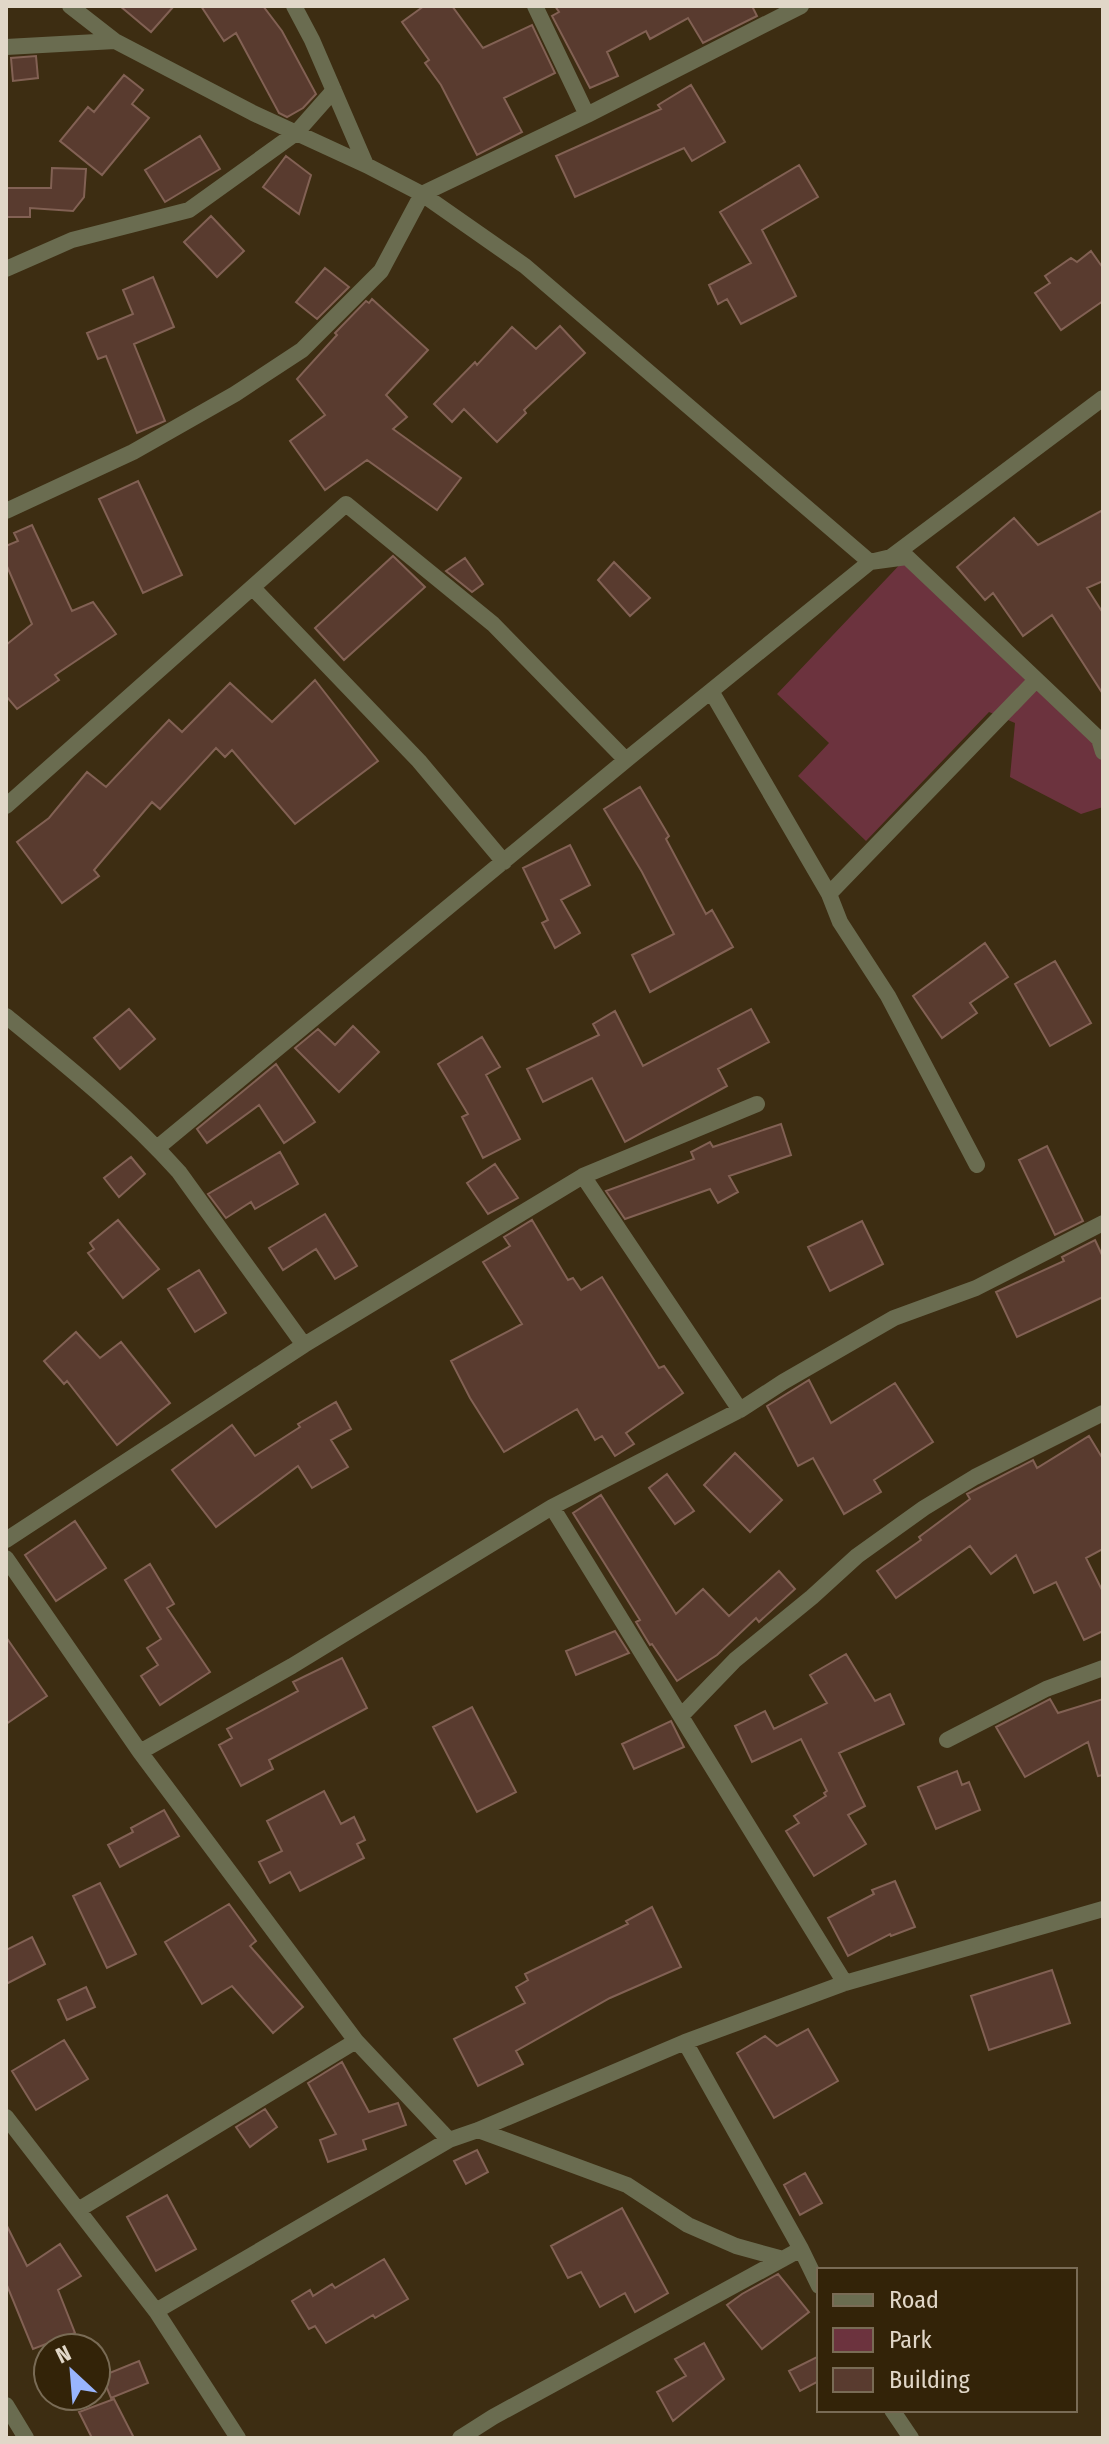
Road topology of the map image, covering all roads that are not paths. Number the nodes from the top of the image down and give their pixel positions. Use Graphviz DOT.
graph roads {
  1 [pos="70,6"];
  2 [pos="294,6"];
  3 [pos="535,6"];
  4 [pos="801,6"];
  5 [pos="115,41"];
  6 [pos="6,47"];
  7 [pos="334,90"];
  8 [pos="587,115"];
  9 [pos="296,133"];
  10 [pos="366,165"];
  11 [pos="422,194"];
  12 [pos="6,269"];
  13 [pos="1103,398"];
  14 [pos="6,511"];
  15 [pos="870,562"];
  16 [pos="253,588"];
  17 [pos="1035,681"];
  18 [pos="711,691"];
  19 [pos="1102,743"];
  20 [pos="626,760"];
  21 [pos="6,806"];
  22 [pos="504,862"];
  23 [pos="829,894"];
  24 [pos="6,1016"];
  25 [pos="757,1104"];
  26 [pos="157,1148"];
  27 [pos="977,1165"];
  28 [pos="583,1176"];
  29 [pos="1103,1223"];
  30 [pos="304,1345"];
  31 [pos="740,1410"];
  32 [pos="1103,1413"];
  33 [pos="552,1507"];
  34 [pos="6,1540"];
  35 [pos="6,1558"];
  36 [pos="1103,1668"];
  37 [pos="682,1715"];
  38 [pos="947,1740"];
  39 [pos="140,1752"];
  40 [pos="1103,1909"];
  41 [pos="845,1983"];
  42 [pos="356,2041"];
  43 [pos="685,2042"];
  44 [pos="6,2117"];
  45 [pos="478,2130"];
  46 [pos="449,2140"];
  47 [pos="78,2210"];
  48 [pos="801,2249"];
  49 [pos="783,2259"];
  50 [pos="817,2282"];
  51 [pos="156,2311"];
  52 [pos="7,2408"];
  53 [pos="893,2412"];
  54 [pos="26,2438"];
  55 [pos="238,2438"];
  56 [pos="460,2438"];
  57 [pos="911,2438"];
  1 -- 5 [label="street"];
  2 -- 7 [label="street"];
  3 -- 8 [label="street"];
  4 -- 8 [label="street"];
  5 -- 6 [label="street"];
  5 -- 9 [label="street"];
  7 -- 9 [label="street"];
  7 -- 10 [label="street"];
  8 -- 11 [label="street"];
  9 -- 10 [label="street"];
  9 -- 12 [label="street"];
  10 -- 11 [label="street"];
  11 -- 14 [label="street"];
  11 -- 15 [label="street"];
  13 -- 15 [label="street"];
  15 -- 17 [label="street"];
  15 -- 18 [label="street"];
  16 -- 20 [label="street"];
  16 -- 21 [label="street"];
  16 -- 22 [label="street"];
  17 -- 19 [label="street"];
  17 -- 23 [label="street"];
  18 -- 20 [label="street"];
  18 -- 23 [label="street"];
  20 -- 22 [label="street"];
  22 -- 26 [label="street"];
  23 -- 27 [label="street"];
  24 -- 26 [label="street"];
  25 -- 28 [label="street"];
  26 -- 30 [label="street"];
  28 -- 30 [label="street"];
  28 -- 31 [label="street"];
  29 -- 31 [label="street"];
  30 -- 34 [label="street"];
  31 -- 33 [label="street"];
  32 -- 37 [label="street"];
  33 -- 37 [label="street"];
  33 -- 39 [label="street"];
  35 -- 39 [label="street"];
  36 -- 38 [label="street"];
  37 -- 41 [label="street"];
  39 -- 42 [label="street"];
  40 -- 41 [label="street"];
  41 -- 43 [label="street"];
  42 -- 46 [label="street"];
  42 -- 47 [label="street"];
  43 -- 45 [label="street"];
  43 -- 48 [label="street"];
  44 -- 47 [label="street"];
  45 -- 46 [label="street"];
  45 -- 49 [label="street"];
  46 -- 51 [label="street"];
  47 -- 51 [label="street"];
  48 -- 49 [label="street"];
  48 -- 50 [label="street"];
  49 -- 56 [label="street"];
  51 -- 55 [label="street"];
  52 -- 54 [label="street"];
  53 -- 57 [label="street"];
}
